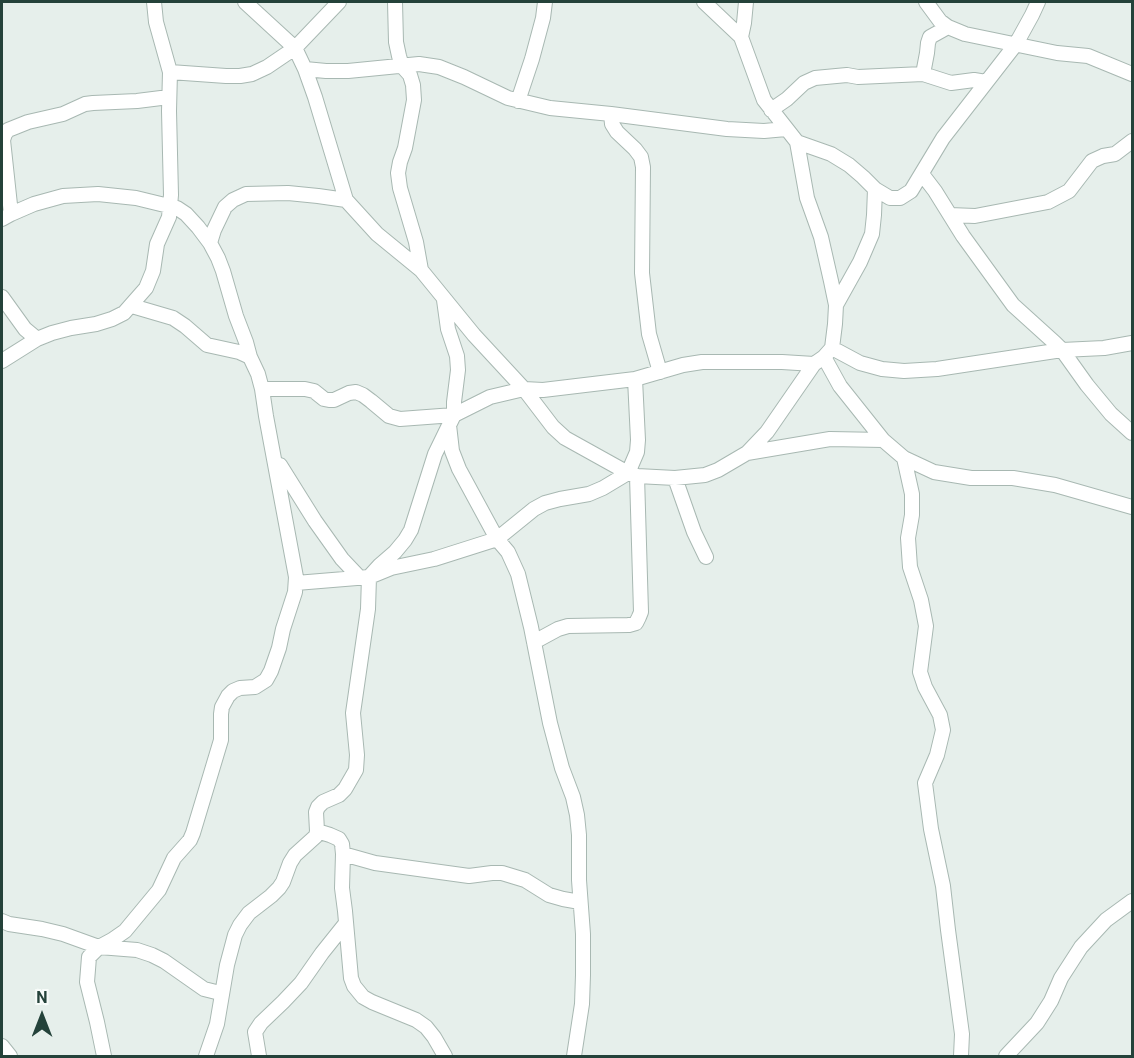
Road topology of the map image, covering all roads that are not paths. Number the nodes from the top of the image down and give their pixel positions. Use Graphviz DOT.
graph roads {
  1 [pos="154,2"];
  2 [pos="245,2"];
  3 [pos="339,2"];
  4 [pos="395,2"];
  5 [pos="545,2"];
  6 [pos="704,2"];
  7 [pos="746,2"];
  8 [pos="926,2"];
  9 [pos="1038,2"];
  10 [pos="948,27"];
  11 [pos="741,38"];
  12 [pos="1016,44"];
  13 [pos="295,48"];
  14 [pos="402,66"];
  15 [pos="305,69"];
  16 [pos="170,72"];
  17 [pos="923,74"];
  18 [pos="1132,74"];
  19 [pos="986,82"];
  20 [pos="169,97"];
  21 [pos="518,101"];
  22 [pos="771,110"];
  23 [pos="611,114"];
  24 [pos="786,129"];
  25 [pos="1132,141"];
  26 [pos="796,142"];
  27 [pos="922,174"];
  28 [pos="874,189"];
  29 [pos="346,200"];
  30 [pos="170,205"];
  31 [pos="950,215"];
  32 [pos="6,217"];
  33 [pos="210,243"];
  34 [pos="421,270"];
  35 [pos="2,297"];
  36 [pos="444,298"];
  37 [pos="836,305"];
  38 [pos="132,306"];
  39 [pos="37,339"];
  40 [pos="1132,343"];
  41 [pos="1062,350"];
  42 [pos="823,356"];
  43 [pos="250,357"];
  44 [pos="2,361"];
  45 [pos="660,372"];
  46 [pos="635,379"];
  47 [pos="262,389"];
  48 [pos="524,389"];
  49 [pos="451,420"];
  50 [pos="1132,434"];
  51 [pos="884,440"];
  52 [pos="272,453"];
  53 [pos="747,453"];
  54 [pos="904,458"];
  55 [pos="633,475"];
  56 [pos="675,478"];
  57 [pos="1132,507"];
  58 [pos="497,539"];
  59 [pos="706,557"];
  60 [pos="365,578"];
  61 [pos="296,584"];
  62 [pos="534,642"];
  63 [pos="317,831"];
  64 [pos="343,854"];
  65 [pos="1132,901"];
  66 [pos="580,902"];
  67 [pos="2,921"];
  68 [pos="346,923"];
  69 [pos="99,947"];
  70 [pos="222,992"];
  71 [pos="2,1046"];
  72 [pos="10,1056"];
  73 [pos="104,1056"];
  74 [pos="206,1056"];
  75 [pos="259,1056"];
  76 [pos="445,1056"];
  77 [pos="574,1056"];
  78 [pos="961,1056"];
  79 [pos="1006,1056"];
  1 -- 16 [label="street"];
  2 -- 13 [label="street"];
  3 -- 13 [label="street"];
  4 -- 14 [label="street"];
  5 -- 21 [label="street"];
  6 -- 11 [label="street"];
  7 -- 11 [label="street"];
  8 -- 10 [label="street"];
  9 -- 12 [label="street"];
  10 -- 12 [label="street"];
  10 -- 17 [label="street"];
  11 -- 22 [label="street"];
  12 -- 18 [label="street"];
  12 -- 19 [label="street"];
  13 -- 15 [label="street"];
  13 -- 16 [label="street"];
  14 -- 15 [label="street"];
  14 -- 21 [label="street"];
  14 -- 34 [label="street"];
  15 -- 29 [label="street"];
  16 -- 20 [label="street"];
  17 -- 19 [label="street"];
  17 -- 22 [label="street"];
  19 -- 27 [label="street"];
  20 -- 30 [label="street"];
  20 -- 32 [label="street"];
  21 -- 23 [label="street"];
  22 -- 24 [label="street"];
  23 -- 24 [label="street"];
  23 -- 45 [label="street"];
  24 -- 26 [label="street"];
  25 -- 31 [label="street"];
  26 -- 28 [label="street"];
  26 -- 37 [label="street"];
  27 -- 28 [label="street"];
  27 -- 31 [label="street"];
  28 -- 37 [label="street"];
  29 -- 33 [label="street"];
  29 -- 34 [label="street"];
  30 -- 32 [label="street"];
  30 -- 33 [label="street"];
  30 -- 38 [label="street"];
  31 -- 41 [label="street"];
  33 -- 43 [label="street"];
  34 -- 36 [label="street"];
  35 -- 39 [label="street"];
  36 -- 48 [label="street"];
  36 -- 49 [label="street"];
  37 -- 42 [label="street"];
  38 -- 39 [label="street"];
  38 -- 43 [label="street"];
  39 -- 44 [label="street"];
  40 -- 41 [label="street"];
  41 -- 42 [label="street"];
  41 -- 50 [label="street"];
  42 -- 45 [label="street"];
  42 -- 51 [label="street"];
  42 -- 53 [label="street"];
  43 -- 47 [label="street"];
  45 -- 46 [label="street"];
  46 -- 48 [label="street"];
  46 -- 55 [label="street"];
  47 -- 49 [label="street"];
  47 -- 52 [label="street"];
  48 -- 49 [label="street"];
  48 -- 55 [label="street"];
  49 -- 58 [label="street"];
  49 -- 60 [label="street"];
  51 -- 53 [label="street"];
  51 -- 54 [label="street"];
  52 -- 60 [label="street"];
  52 -- 61 [label="street"];
  53 -- 56 [label="street"];
  54 -- 57 [label="street"];
  54 -- 78 [label="street"];
  55 -- 56 [label="street"];
  55 -- 58 [label="street"];
  55 -- 62 [label="street"];
  56 -- 59 [label="street"];
  58 -- 60 [label="street"];
  58 -- 62 [label="street"];
  60 -- 61 [label="street"];
  60 -- 63 [label="street"];
  61 -- 69 [label="street"];
  62 -- 66 [label="street"];
  63 -- 64 [label="street"];
  63 -- 70 [label="street"];
  64 -- 66 [label="street"];
  64 -- 68 [label="street"];
  65 -- 79 [label="street"];
  66 -- 77 [label="street"];
  67 -- 69 [label="street"];
  68 -- 75 [label="street"];
  68 -- 76 [label="street"];
  69 -- 70 [label="street"];
  69 -- 73 [label="street"];
  70 -- 74 [label="street"];
  71 -- 72 [label="street"];
}
